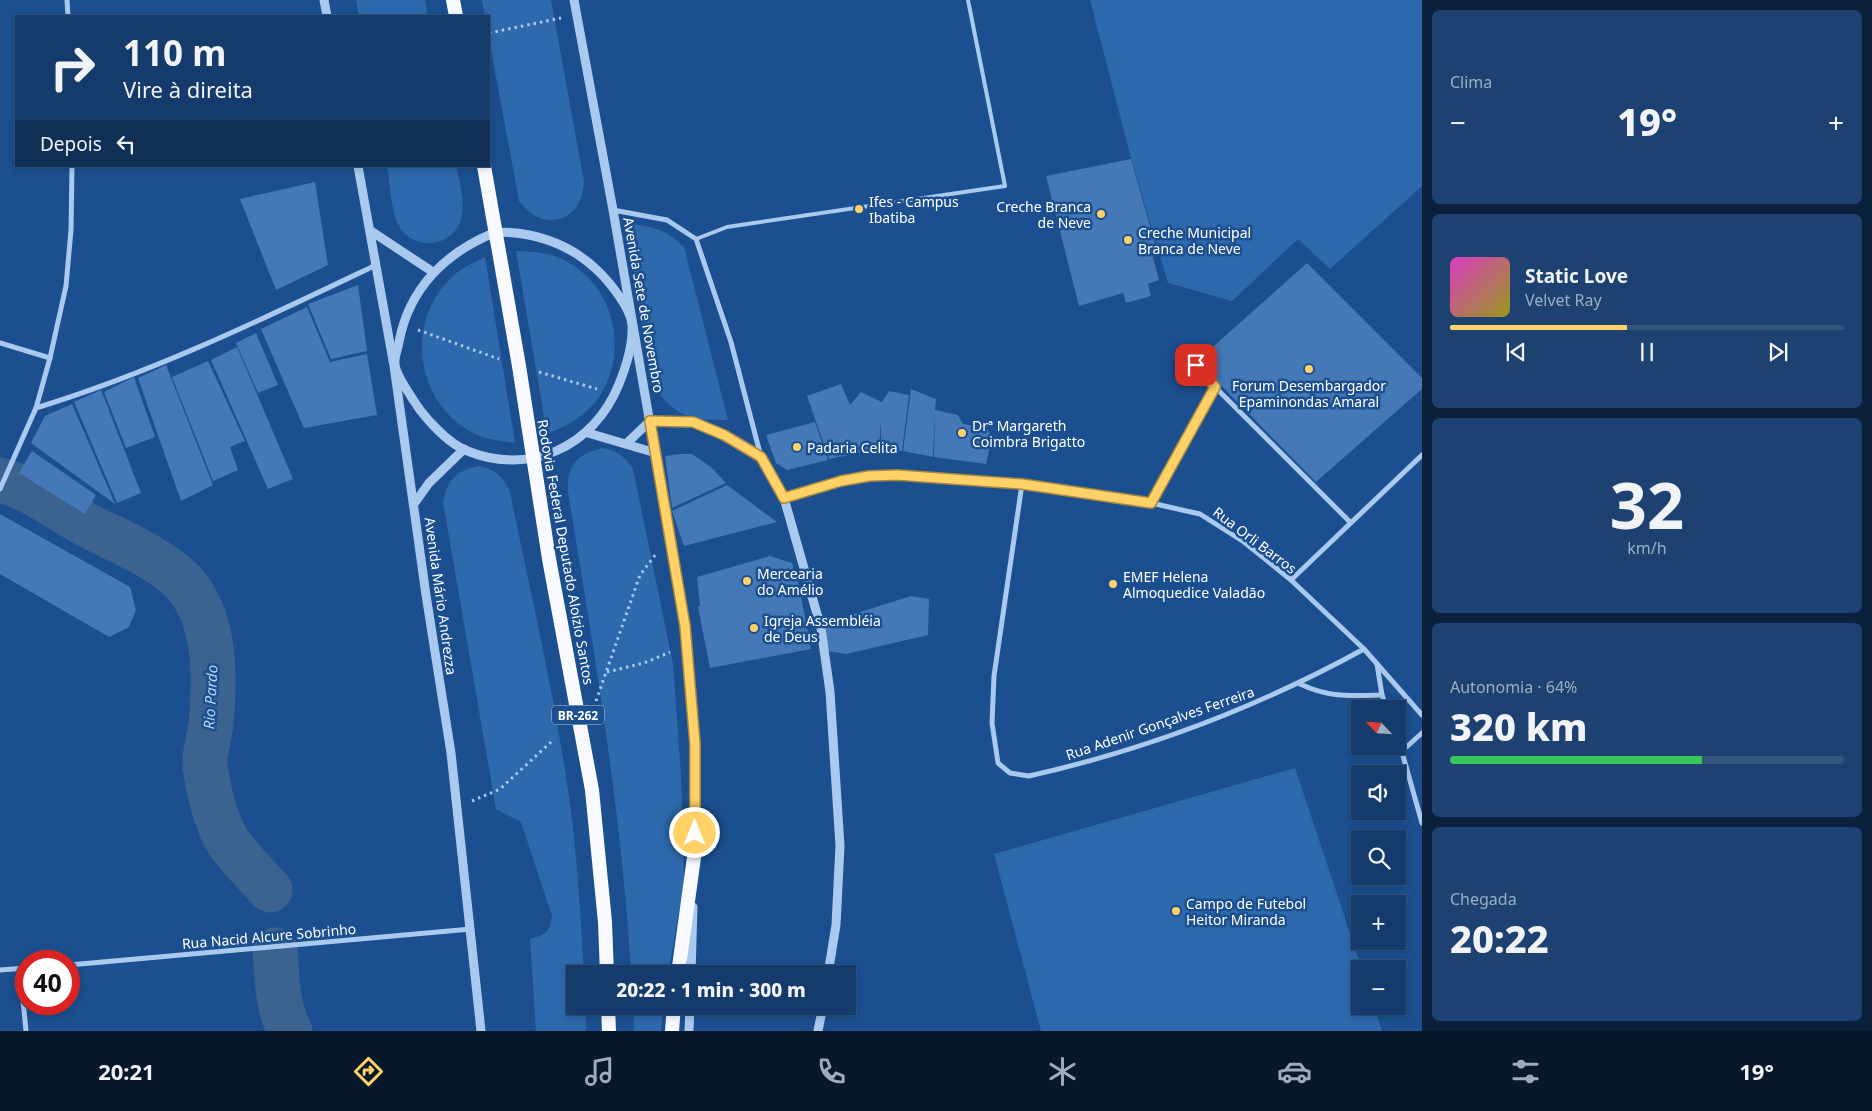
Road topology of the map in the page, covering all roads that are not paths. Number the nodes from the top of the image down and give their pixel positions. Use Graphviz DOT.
graph roads {
  1 [pos="67,0"];
  2 [pos="324,0"];
  3 [pos="454,0"];
  4 [pos="574,0"];
  5 [pos="968,0"];
  6 [pos="68,15"];
  7 [pos="327,15"];
  8 [pos="456,15"];
  9 [pos="358,167"];
  10 [pos="484,167"];
  11 [pos="73,169"];
  12 [pos="613,210"];
  13 [pos="370,231"];
  14 [pos="496,232"];
  15 [pos="696,239"];
  16 [pos="376,265"];
  17 [pos="433,272"];
  18 [pos="632,324"];
  19 [pos="0,343"];
  20 [pos="50,358"];
  21 [pos="1196,365"];
  22 [pos="394,366"];
  23 [pos="1215,387"];
  24 [pos="36,408"];
  25 [pos="650,421"];
  26 [pos="588,433"];
  27 [pos="626,444"];
  28 [pos="464,449"];
  29 [pos="656,453"];
  30 [pos="1422,455"];
  31 [pos="761,457"];
  32 [pos="534,459"];
  33 [pos="1022,484"];
  34 [pos="0,489"];
  35 [pos="784,498"];
  36 [pos="1151,503"];
  37 [pos="414,504"];
  38 [pos="1350,522"];
  39 [pos="1290,580"];
  40 [pos="1364,649"];
  41 [pos="1377,663"];
  42 [pos="1300,684"];
  43 [pos="1382,695"];
  44 [pos="1384,700"];
  45 [pos="1422,715"];
  46 [pos="1422,733"];
  47 [pos="1406,747"];
  48 [pos="1403,755"];
  49 [pos="1422,823"];
  50 [pos="695,850"];
  51 [pos="470,930"];
  52 [pos="80,964"];
  53 [pos="607,965"];
  54 [pos="679,965"];
  55 [pos="691,965"];
  56 [pos="829,965"];
  57 [pos="15,969"];
  58 [pos="0,970"];
  59 [pos="25,1015"];
  60 [pos="608,1015"];
  61 [pos="673,1015"];
  62 [pos="690,1015"];
  63 [pos="821,1015"];
  64 [pos="26,1031"];
  65 [pos="481,1031"];
  66 [pos="609,1031"];
  67 [pos="672,1031"];
  68 [pos="689,1031"];
  69 [pos="818,1031"];
  1 -- 6 [label="street"];
  2 -- 7 [label="street"];
  3 -- 8 [label="highway"];
  4 -- 12 [label="street, Avenida Sete de Novembro"];
  5 -- 15 [label="lane"];
  9 -- 13 [label="street, Avenida Mário Andrezza"];
  10 -- 14 [label="highway, Rodovia Federal Deputado Aloízio Santos / BR-262"];
  11 -- 20 [label="street"];
  12 -- 15 [label="street"];
  12 -- 18 [label="street, Avenida Sete de Novembro"];
  13 -- 16 [label="street, Avenida Mário Andrezza"];
  13 -- 17 [label="street"];
  14 -- 17 [label="street"];
  14 -- 18 [label="street"];
  14 -- 32 [label="highway, Rodovia Federal Deputado Aloízio Santos / BR-262"];
  15 -- 31 [label="street"];
  16 -- 22 [label="street, Avenida Mário Andrezza"];
  16 -- 24 [label="street"];
  17 -- 22 [label="street"];
  18 -- 25 [label="street, Avenida Sete de Novembro"];
  18 -- 26 [label="street"];
  19 -- 20 [label="street"];
  20 -- 24 [label="street"];
  21 -- 23 [label="street"];
  22 -- 28 [label="street"];
  22 -- 37 [label="street, Avenida Mário Andrezza"];
  23 -- 36 [label="street"];
  23 -- 38 [label="street"];
  24 -- 34 [label="street"];
  25 -- 27 [label="street"];
  25 -- 29 [label="street, Avenida Sete de Novembro"];
  25 -- 31 [label="street"];
  26 -- 27 [label="street"];
  26 -- 32 [label="street"];
  27 -- 29 [label="street"];
  28 -- 32 [label="street"];
  28 -- 37 [label="street"];
  29 -- 50 [label="street, Avenida Sete de Novembro"];
  30 -- 38 [label="street"];
  31 -- 35 [label="street"];
  32 -- 53 [label="highway, Rodovia Federal Deputado Aloízio Santos / BR-262"];
  33 -- 35 [label="street, Rua Orli Barros"];
  33 -- 36 [label="street, Rua Orli Barros"];
  33 -- 42 [label="street, Rua Adenir Gonçalves Ferreira"];
  35 -- 56 [label="street"];
  36 -- 39 [label="street, Rua Orli Barros"];
  37 -- 51 [label="street, Avenida Mário Andrezza"];
  38 -- 39 [label="street"];
  39 -- 40 [label="street, Rua Orli Barros"];
  40 -- 41 [label="street, Rua Orli Barros"];
  40 -- 42 [label="street, Rua Adenir Gonçalves Ferreira"];
  41 -- 43 [label="street"];
  41 -- 45 [label="street, Rua Orli Barros"];
  42 -- 43 [label="street"];
  43 -- 44 [label="street"];
  46 -- 47 [label="street"];
  48 -- 49 [label="street"];
  50 -- 54 [label="highway"];
  50 -- 55 [label="street, Avenida Sete de Novembro"];
  51 -- 52 [label="street, Rua Nacid Alcure Sobrinho"];
  51 -- 65 [label="street, Avenida Mário Andrezza"];
  57 -- 58 [label="street"];
  59 -- 64 [label="street"];
  60 -- 66 [label="highway"];
  61 -- 67 [label="highway"];
  62 -- 68 [label="street"];
  63 -- 69 [label="street"];
}
